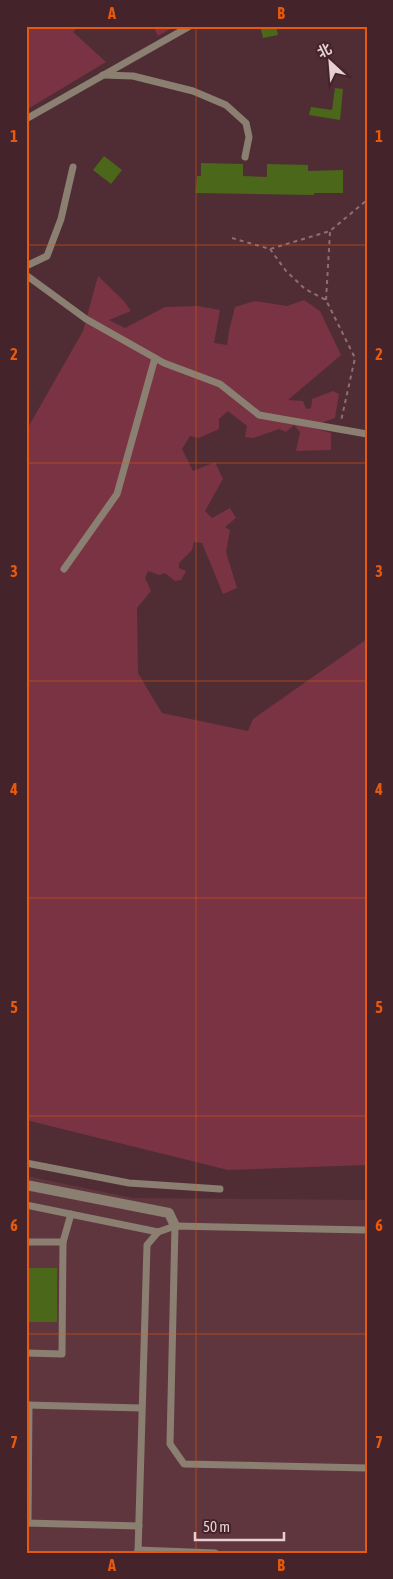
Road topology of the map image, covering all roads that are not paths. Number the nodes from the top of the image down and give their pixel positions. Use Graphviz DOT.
graph roads {
  1 [pos="190,26"];
  2 [pos="103,75"];
  3 [pos="26,119"];
  4 [pos="245,157"];
  5 [pos="73,167"];
  6 [pos="26,266"];
  7 [pos="26,275"];
  8 [pos="155,358"];
  9 [pos="367,434"];
  10 [pos="64,569"];
  11 [pos="26,1163"];
  12 [pos="26,1185"];
  13 [pos="220,1190"];
  14 [pos="26,1205"];
  15 [pos="71,1214"];
  16 [pos="175,1226"];
  17 [pos="367,1230"];
  18 [pos="158,1232"];
  19 [pos="26,1242"];
  20 [pos="63,1242"];
  21 [pos="26,1353"];
  22 [pos="28,1405"];
  23 [pos="141,1408"];
  24 [pos="367,1468"];
  25 [pos="27,1523"];
  26 [pos="139,1526"];
  27 [pos="138,1551"];
  28 [pos="215,1553"];
  1 -- 2 [label="lane"];
  2 -- 3 [label="lane"];
  2 -- 4 [label="lane"];
  5 -- 6 [label="lane"];
  7 -- 8 [label="lane"];
  8 -- 9 [label="lane"];
  8 -- 10 [label="lane"];
  11 -- 13 [label="lane"];
  12 -- 16 [label="street"];
  14 -- 15 [label="lane"];
  15 -- 18 [label="lane"];
  15 -- 20 [label="lane"];
  16 -- 17 [label="lane"];
  16 -- 18 [label="lane"];
  16 -- 24 [label="lane"];
  18 -- 23 [label="lane"];
  19 -- 20 [label="lane"];
  20 -- 21 [label="lane"];
  22 -- 23 [label="lane"];
  22 -- 25 [label="lane"];
  23 -- 26 [label="lane"];
  25 -- 26 [label="lane"];
  26 -- 27 [label="lane"];
  27 -- 28 [label="lane"];
}
